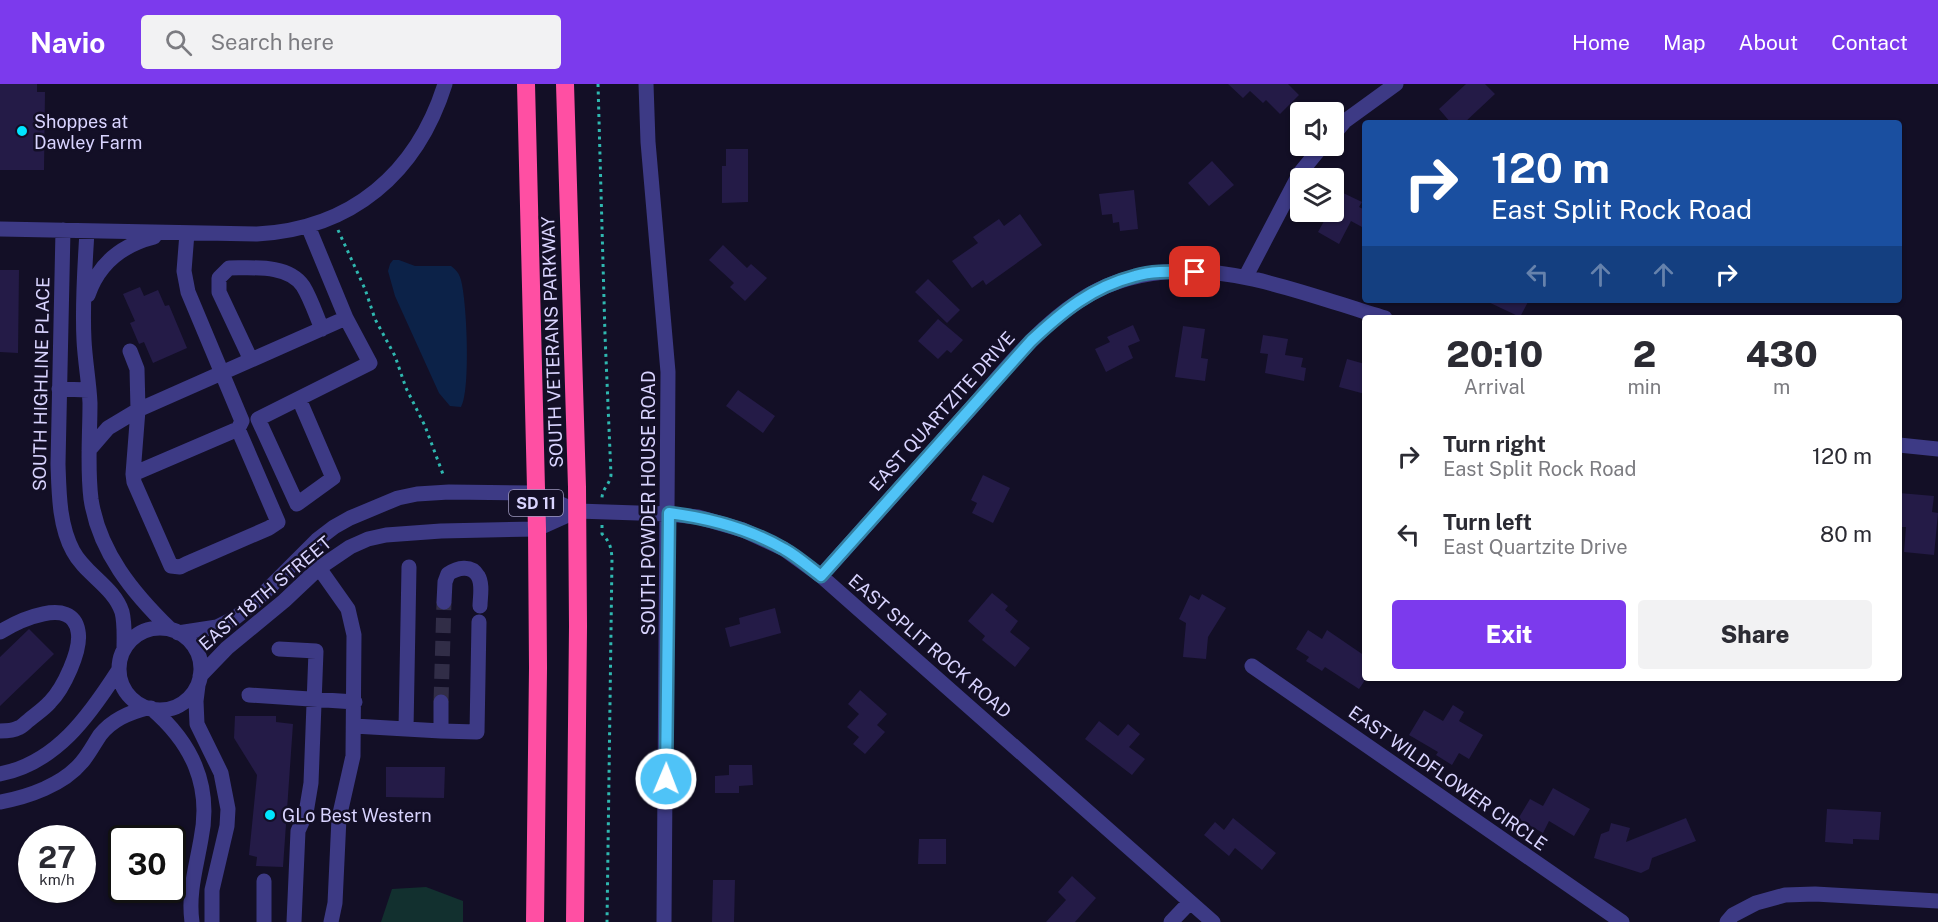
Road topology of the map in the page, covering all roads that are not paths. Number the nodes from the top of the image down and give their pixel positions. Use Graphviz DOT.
graph roads {
  1 [pos="445,84"];
  2 [pos="526,84"];
  3 [pos="565,84"];
  4 [pos="646,84"];
  5 [pos="1396,84"];
  6 [pos="1344,122"];
  7 [pos="1314,156"];
  8 [pos="308,226"];
  9 [pos="0,229"];
  10 [pos="63,230"];
  11 [pos="87,231"];
  12 [pos="184,232"];
  13 [pos="1246,276"];
  14 [pos="83,315"];
  15 [pos="1375,315"];
  16 [pos="346,318"];
  17 [pos="322,329"];
  18 [pos="130,351"];
  19 [pos="250,360"];
  20 [pos="221,372"];
  21 [pos="59,389"];
  22 [pos="89,390"];
  23 [pos="299,399"];
  24 [pos="138,410"];
  25 [pos="258,419"];
  26 [pos="240,425"];
  27 [pos="1902,445"];
  28 [pos="1938,449"];
  29 [pos="89,450"];
  30 [pos="133,474"];
  31 [pos="536,493"];
  32 [pos="297,504"];
  33 [pos="578,512"];
  34 [pos="669,513"];
  35 [pos="278,522"];
  36 [pos="537,529"];
  37 [pos="409,567"];
  38 [pos="320,568"];
  39 [pos="821,576"];
  40 [pos="444,602"];
  41 [pos="174,631"];
  42 [pos="0,632"];
  43 [pos="124,650"];
  44 [pos="279,650"];
  45 [pos="1252,666"];
  46 [pos="118,671"];
  47 [pos="199,680"];
  48 [pos="249,695"];
  49 [pos="315,699"];
  50 [pos="355,702"];
  51 [pos="441,702"];
  52 [pos="149,708"];
  53 [pos="354,726"];
  54 [pos="406,729"];
  55 [pos="441,730"];
  56 [pos="0,731"];
  57 [pos="0,774"];
  58 [pos="0,802"];
  59 [pos="264,881"];
  60 [pos="1190,902"];
  61 [pos="1938,902"];
  62 [pos="1730,919"];
  63 [pos="192,922"];
  64 [pos="212,922"];
  65 [pos="264,922"];
  66 [pos="294,922"];
  67 [pos="331,922"];
  68 [pos="535,922"];
  69 [pos="575,922"];
  70 [pos="664,922"];
  71 [pos="1171,922"];
  72 [pos="1213,922"];
  73 [pos="1622,922"];
  1 -- 8 [label="street"];
  2 -- 31 [label="highway, SOUTH VETERANS PARKWAY / SD 11"];
  3 -- 33 [label="highway, SOUTH VETERANS PARKWAY / SD 11"];
  4 -- 34 [label="street, SOUTH POWDER HOUSE ROAD"];
  5 -- 6 [label="street"];
  7 -- 13 [label="street"];
  8 -- 12 [label="street"];
  8 -- 16 [label="street"];
  9 -- 10 [label="street"];
  10 -- 11 [label="street"];
  10 -- 21 [label="street, SOUTH HIGHLINE PLACE"];
  11 -- 12 [label="street"];
  11 -- 14 [label="street"];
  12 -- 14 [label="street"];
  12 -- 20 [label="street"];
  13 -- 15 [label="street, EAST QUARTZITE DRIVE"];
  13 -- 39 [label="street, EAST QUARTZITE DRIVE"];
  14 -- 22 [label="street"];
  16 -- 17 [label="street"];
  16 -- 23 [label="street"];
  17 -- 19 [label="street"];
  17 -- 19 [label="street"];
  18 -- 24 [label="street"];
  19 -- 20 [label="street"];
  20 -- 24 [label="street"];
  20 -- 26 [label="street"];
  21 -- 22 [label="street"];
  21 -- 43 [label="street, SOUTH HIGHLINE PLACE"];
  22 -- 29 [label="street"];
  23 -- 25 [label="street"];
  23 -- 32 [label="street"];
  24 -- 29 [label="street"];
  24 -- 30 [label="street"];
  25 -- 26 [label="street"];
  25 -- 32 [label="street"];
  26 -- 30 [label="street"];
  26 -- 35 [label="street"];
  27 -- 28 [label="street"];
  29 -- 41 [label="street"];
  30 -- 35 [label="street"];
  31 -- 33 [label="street, EAST 18TH STREET"];
  31 -- 36 [label="highway, SOUTH VETERANS PARKWAY / SD 11"];
  31 -- 41 [label="street, EAST 18TH STREET"];
  32 -- 35 [label="street"];
  33 -- 34 [label="street, EAST SPLIT ROCK ROAD"];
  33 -- 36 [label="street, EAST SPLIT ROCK ROAD"];
  33 -- 69 [label="highway, SOUTH VETERANS PARKWAY / SD 11"];
  34 -- 39 [label="street, EAST SPLIT ROCK ROAD"];
  34 -- 70 [label="street, SOUTH POWDER HOUSE ROAD"];
  36 -- 38 [label="street, EAST 18TH STREET"];
  36 -- 68 [label="highway, SOUTH VETERANS PARKWAY / SD 11"];
  37 -- 54 [label="street"];
  38 -- 47 [label="street, EAST 18TH STREET"];
  38 -- 50 [label="street"];
  39 -- 60 [label="street, EAST SPLIT ROCK ROAD"];
  40 -- 55 [label="street"];
  41 -- 43 [label="street, EAST 18TH STREET"];
  41 -- 47 [label="street, EAST 18TH STREET"];
  42 -- 56 [label="street"];
  43 -- 46 [label="street"];
  44 -- 49 [label="street"];
  45 -- 73 [label="street, EAST WILDFLOWER CIRCLE"];
  46 -- 52 [label="street"];
  46 -- 57 [label="street"];
  47 -- 52 [label="street, EAST 18TH STREET"];
  47 -- 64 [label="street"];
  48 -- 49 [label="street"];
  49 -- 50 [label="street"];
  49 -- 66 [label="street"];
  50 -- 53 [label="street"];
  51 -- 55 [label="street"];
  52 -- 58 [label="street, EAST 18TH STREET"];
  52 -- 63 [label="street"];
  53 -- 54 [label="street"];
  53 -- 67 [label="street"];
  54 -- 55 [label="street"];
  59 -- 65 [label="street"];
  60 -- 71 [label="street"];
  60 -- 72 [label="street, EAST SPLIT ROCK ROAD"];
  61 -- 62 [label="street"];
}
